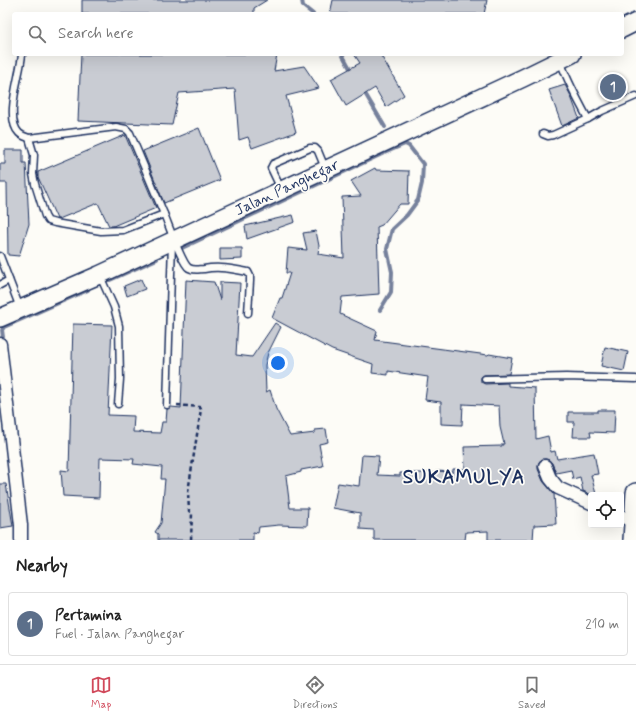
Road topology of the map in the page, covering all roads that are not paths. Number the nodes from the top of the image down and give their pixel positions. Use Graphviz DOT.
graph roads {
  1 [pos="22,56"];
  2 [pos="566,57"];
  3 [pos="636,96"];
  4 [pos="588,119"];
  5 [pos="543,134"];
  6 [pos="30,138"];
  7 [pos="326,170"];
  8 [pos="282,190"];
  9 [pos="164,214"];
  10 [pos="173,240"];
  11 [pos="0,256"];
  12 [pos="99,275"];
  13 [pos="9,280"];
  14 [pos="0,286"];
  15 [pos="20,309"];
  16 [pos="248,313"];
  17 [pos="0,318"];
  18 [pos="0,344"];
  19 [pos="485,379"];
  20 [pos="636,379"];
  21 [pos="118,404"];
  22 [pos="167,405"];
  23 [pos="545,466"];
  24 [pos="636,493"];
  25 [pos="588,502"];
  26 [pos="629,526"];
  27 [pos="21,540"];
  1 -- 6 [label="lane"];
  2 -- 4 [label="lane"];
  2 -- 7 [label="street, Jalan Panghegar"];
  3 -- 4 [label="lane"];
  4 -- 5 [label="lane"];
  6 -- 9 [label="lane"];
  6 -- 9 [label="lane"];
  7 -- 8 [label="street, Jalan Panghegar"];
  7 -- 8 [label="lane"];
  8 -- 10 [label="street, Jalan Panghegar"];
  9 -- 10 [label="lane"];
  10 -- 12 [label="street, Jalan Panghegar"];
  10 -- 16 [label="lane"];
  10 -- 22 [label="lane"];
  11 -- 13 [label="lane"];
  12 -- 15 [label="street, Jalan Panghegar"];
  12 -- 21 [label="lane"];
  13 -- 14 [label="lane"];
  13 -- 15 [label="lane"];
  15 -- 17 [label="street, Jalan Panghegar"];
  18 -- 27 [label="street"];
  19 -- 20 [label="lane"];
  23 -- 25 [label="street"];
  24 -- 26 [label="main road"];
}
